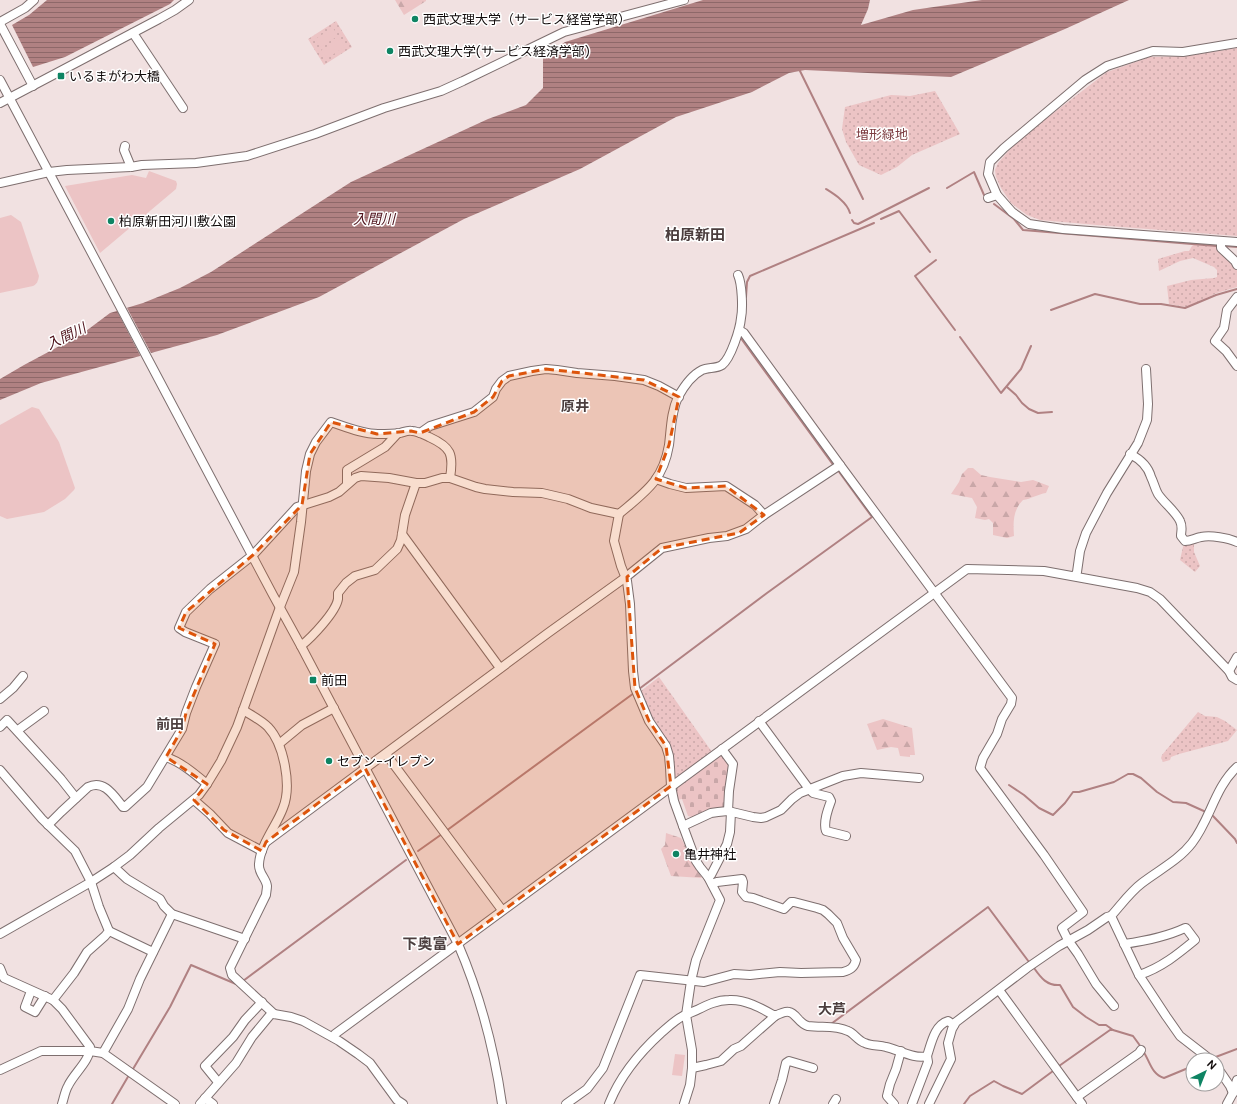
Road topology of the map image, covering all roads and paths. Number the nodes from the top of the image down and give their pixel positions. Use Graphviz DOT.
graph roads {
  1 [pos="34,0"];
  2 [pos="189,0"];
  3 [pos="684,0"];
  4 [pos="0,23"];
  5 [pos="133,33"];
  6 [pos="1237,43"];
  7 [pos="0,80"];
  8 [pos="33,86"];
  9 [pos="10,98"];
  10 [pos="0,103"];
  11 [pos="183,108"];
  12 [pos="125,146"];
  13 [pos="131,167"];
  14 [pos="50,174"];
  15 [pos="0,182"];
  16 [pos="997,195"];
  17 [pos="988,198"];
  18 [pos="1221,241"];
  19 [pos="1237,242"];
  20 [pos="1237,265"];
  21 [pos="738,275"];
  22 [pos="1237,298"];
  23 [pos="739,330"];
  24 [pos="1237,366"];
  25 [pos="1146,369"];
  26 [pos="679,396"];
  27 [pos="398,433"];
  28 [pos="420,433"];
  29 [pos="1130,454"];
  30 [pos="837,467"];
  31 [pos="450,478"];
  32 [pos="656,479"];
  33 [pos="416,483"];
  34 [pos="347,484"];
  35 [pos="302,505"];
  36 [pos="619,514"];
  37 [pos="764,515"];
  38 [pos="402,534"];
  39 [pos="1237,542"];
  40 [pos="251,551"];
  41 [pos="1075,576"];
  42 [pos="626,577"];
  43 [pos="935,592"];
  44 [pos="280,607"];
  45 [pos="301,646"];
  46 [pos="1237,657"];
  47 [pos="500,668"];
  48 [pos="1229,671"];
  49 [pos="23,676"];
  50 [pos="1237,680"];
  51 [pos="0,699"];
  52 [pos="334,708"];
  53 [pos="243,710"];
  54 [pos="44,711"];
  55 [pos="759,722"];
  56 [pos="0,727"];
  57 [pos="18,730"];
  58 [pos="279,744"];
  59 [pos="722,749"];
  60 [pos="386,754"];
  61 [pos="166,757"];
  62 [pos="1237,767"];
  63 [pos="366,768"];
  64 [pos="0,770"];
  65 [pos="919,778"];
  66 [pos="207,784"];
  67 [pos="671,786"];
  68 [pos="809,789"];
  69 [pos="76,798"];
  70 [pos="194,800"];
  71 [pos="730,811"];
  72 [pos="48,825"];
  73 [pos="683,826"];
  74 [pos="846,836"];
  75 [pos="266,842"];
  76 [pos="262,851"];
  77 [pos="114,867"];
  78 [pos="710,881"];
  79 [pos="91,882"];
  80 [pos="502,910"];
  81 [pos="172,914"];
  82 [pos="1111,916"];
  83 [pos="109,931"];
  84 [pos="0,934"];
  85 [pos="245,939"];
  86 [pos="1068,940"];
  87 [pos="458,944"];
  88 [pos="1124,944"];
  89 [pos="152,952"];
  90 [pos="0,968"];
  91 [pos="1139,975"];
  92 [pos="691,981"];
  93 [pos="999,990"];
  94 [pos="31,991"];
  95 [pos="45,996"];
  96 [pos="53,1000"];
  97 [pos="262,1002"];
  98 [pos="1114,1006"];
  99 [pos="274,1014"];
  100 [pos="686,1015"];
  101 [pos="775,1016"];
  102 [pos="954,1025"];
  103 [pos="333,1037"];
  104 [pos="1141,1050"];
  105 [pos="90,1051"];
  106 [pos="901,1051"];
  107 [pos="1200,1052"];
  108 [pos="103,1053"];
  109 [pos="927,1056"];
  110 [pos="692,1068"];
  111 [pos="813,1068"];
  112 [pos="0,1070"];
  113 [pos="1225,1079"];
  114 [pos="1237,1080"];
  115 [pos="218,1082"];
  116 [pos="1233,1093"];
  117 [pos="203,1101"];
  118 [pos="1080,1101"];
  119 [pos="62,1104"];
  120 [pos="175,1104"];
  121 [pos="213,1104"];
  122 [pos="402,1104"];
  123 [pos="502,1104"];
  124 [pos="566,1104"];
  125 [pos="609,1104"];
  126 [pos="684,1104"];
  127 [pos="774,1104"];
  128 [pos="894,1104"];
  129 [pos="912,1104"];
  130 [pos="929,1104"];
  131 [pos="1227,1104"];
  1 -- 4 [label="street"];
  2 -- 5 [label="street"];
  3 -- 13 [label="street"];
  4 -- 8 [label="street"];
  5 -- 8 [label="street"];
  5 -- 11 [label="street"];
  6 -- 16 [label="street"];
  7 -- 9 [label="street"];
  8 -- 9 [label="street"];
  9 -- 10 [label="street"];
  9 -- 14 [label="street"];
  12 -- 13 [label="street"];
  13 -- 14 [label="street"];
  14 -- 15 [label="street"];
  14 -- 40 [label="street"];
  16 -- 17 [label="street"];
  16 -- 18 [label="street"];
  18 -- 19 [label="street"];
  18 -- 20 [label="street"];
  21 -- 23 [label="street"];
  22 -- 24 [label="street"];
  23 -- 26 [label="street"];
  23 -- 30 [label="street"];
  25 -- 29 [label="street"];
  26 -- 28 [label="street"];
  26 -- 32 [label="street"];
  27 -- 28 [label="street"];
  27 -- 34 [label="street"];
  27 -- 35 [label="street"];
  28 -- 31 [label="street"];
  29 -- 39 [label="street"];
  29 -- 41 [label="street"];
  30 -- 37 [label="street"];
  30 -- 43 [label="street"];
  31 -- 33 [label="street"];
  31 -- 36 [label="street"];
  32 -- 36 [label="street"];
  32 -- 37 [label="street"];
  33 -- 34 [label="street"];
  33 -- 38 [label="street"];
  34 -- 35 [label="street"];
  35 -- 40 [label="street"];
  35 -- 44 [label="street"];
  36 -- 42 [label="street"];
  37 -- 42 [label="street"];
  38 -- 45 [label="street"];
  38 -- 47 [label="street"];
  40 -- 44 [label="street"];
  40 -- 61 [label="street"];
  41 -- 43 [label="street"];
  41 -- 48 [label="street"];
  42 -- 47 [label="street"];
  42 -- 67 [label="street"];
  43 -- 55 [label="street"];
  43 -- 86 [label="street"];
  44 -- 45 [label="street"];
  44 -- 53 [label="street"];
  45 -- 52 [label="street"];
  46 -- 48 [label="street"];
  47 -- 60 [label="street"];
  48 -- 50 [label="street"];
  49 -- 51 [label="street"];
  52 -- 58 [label="street"];
  52 -- 63 [label="street"];
  53 -- 58 [label="street"];
  53 -- 66 [label="street"];
  54 -- 57 [label="street"];
  55 -- 59 [label="street"];
  55 -- 68 [label="street"];
  56 -- 57 [label="street"];
  57 -- 69 [label="street"];
  58 -- 75 [label="street"];
  59 -- 67 [label="street"];
  59 -- 71 [label="street"];
  60 -- 63 [label="street"];
  60 -- 80 [label="street"];
  61 -- 66 [label="street"];
  61 -- 69 [label="street"];
  62 -- 82 [label="street"];
  63 -- 75 [label="street"];
  63 -- 87 [label="street"];
  64 -- 72 [label="street"];
  65 -- 68 [label="street"];
  66 -- 70 [label="street"];
  67 -- 73 [label="street"];
  67 -- 80 [label="street"];
  68 -- 71 [label="street"];
  68 -- 74 [label="street"];
  69 -- 72 [label="street"];
  70 -- 76 [label="street"];
  70 -- 77 [label="street"];
  71 -- 73 [label="street"];
  71 -- 78 [label="street"];
  72 -- 79 [label="street"];
  73 -- 78 [label="street"];
  75 -- 76 [label="street"];
  76 -- 85 [label="street"];
  77 -- 79 [label="street"];
  77 -- 81 [label="street"];
  78 -- 92 [label="street"];
  78 -- 92 [label="street"];
  79 -- 83 [label="street"];
  79 -- 84 [label="street"];
  80 -- 87 [label="street"];
  81 -- 85 [label="street"];
  81 -- 89 [label="street"];
  82 -- 86 [label="street"];
  82 -- 88 [label="street"];
  83 -- 89 [label="street"];
  83 -- 96 [label="street"];
  85 -- 97 [label="street"];
  86 -- 93 [label="street"];
  86 -- 98 [label="street"];
  87 -- 103 [label="street"];
  87 -- 123 [label="street"];
  88 -- 91 [label="street"];
  88 -- 91 [label="street"];
  89 -- 108 [label="street"];
  90 -- 94 [label="street"];
  91 -- 107 [label="street"];
  92 -- 100 [label="street"];
  92 -- 124 [label="street"];
  93 -- 102 [label="street"];
  93 -- 118 [label="street"];
  94 -- 95 [label="street"];
  94 -- 95 [label="street"];
  95 -- 96 [label="street"];
  96 -- 105 [label="street"];
  97 -- 99 [label="street"];
  97 -- 115 [label="street"];
  99 -- 103 [label="street"];
  99 -- 115 [label="street"];
  100 -- 101 [label="street"];
  100 -- 110 [label="street"];
  100 -- 125 [label="street"];
  101 -- 106 [label="street"];
  101 -- 110 [label="street"];
  102 -- 109 [label="street"];
  102 -- 130 [label="street"];
  103 -- 122 [label="street"];
  104 -- 118 [label="street"];
  105 -- 108 [label="street"];
  105 -- 112 [label="street"];
  105 -- 119 [label="street"];
  106 -- 109 [label="street"];
  106 -- 128 [label="street"];
  108 -- 120 [label="street"];
  109 -- 129 [label="street"];
  110 -- 126 [label="street"];
  111 -- 127 [label="street"];
  113 -- 116 [label="street"];
  114 -- 116 [label="street"];
  115 -- 117 [label="street"];
  116 -- 131 [label="street"];
  117 -- 121 [label="street"];
}
